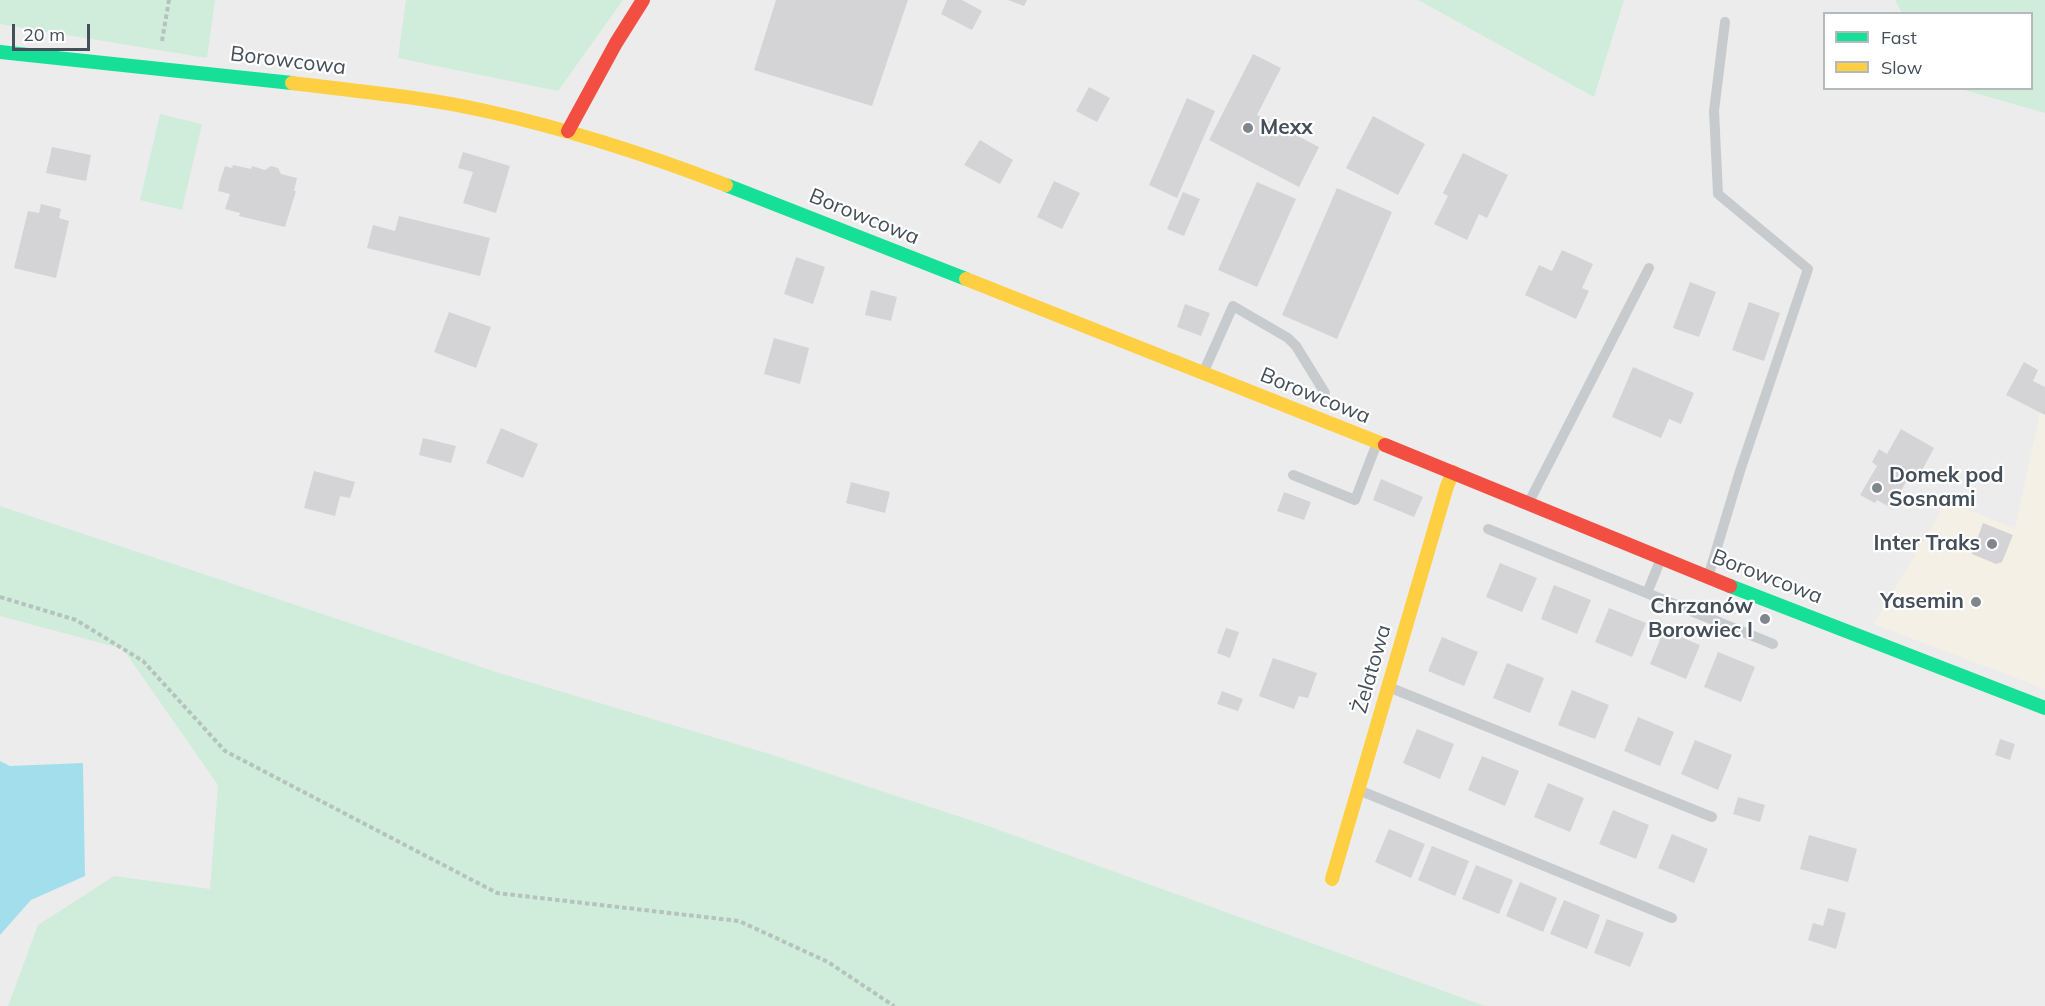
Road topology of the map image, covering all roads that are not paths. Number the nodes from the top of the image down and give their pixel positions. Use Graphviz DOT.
graph roads {
  1 [pos="643,0"];
  2 [pos="1725,22"];
  3 [pos="0,52"];
  4 [pos="568,131"];
  5 [pos="1649,268"];
  6 [pos="1203,374"];
  7 [pos="1325,393"];
  8 [pos="1377,443"];
  9 [pos="1453,472"];
  10 [pos="1293,475"];
  11 [pos="1528,503"];
  12 [pos="1488,529"];
  13 [pos="1661,558"];
  14 [pos="1708,577"];
  15 [pos="1647,593"];
  16 [pos="1773,644"];
  17 [pos="1388,687"];
  18 [pos="2045,708"];
  19 [pos="1358,789"];
  20 [pos="1712,817"];
  21 [pos="1332,879"];
  22 [pos="1672,918"];
  1 -- 4 [label="street"];
  2 -- 14 [label="lane"];
  3 -- 4 [label="street, Borowcowa"];
  4 -- 6 [label="street, Borowcowa"];
  5 -- 11 [label="lane"];
  6 -- 7 [label="lane"];
  6 -- 8 [label="street, Borowcowa"];
  8 -- 9 [label="street, Borowcowa"];
  8 -- 10 [label="lane"];
  9 -- 11 [label="street, Borowcowa"];
  9 -- 17 [label="street, Żelatowa"];
  11 -- 13 [label="street, Borowcowa"];
  12 -- 15 [label="lane"];
  13 -- 14 [label="street, Borowcowa"];
  13 -- 15 [label="lane"];
  14 -- 18 [label="street, Borowcowa"];
  15 -- 16 [label="lane"];
  17 -- 19 [label="street, Żelatowa"];
  17 -- 20 [label="lane"];
  19 -- 21 [label="street, Żelatowa"];
  19 -- 22 [label="lane"];
}
